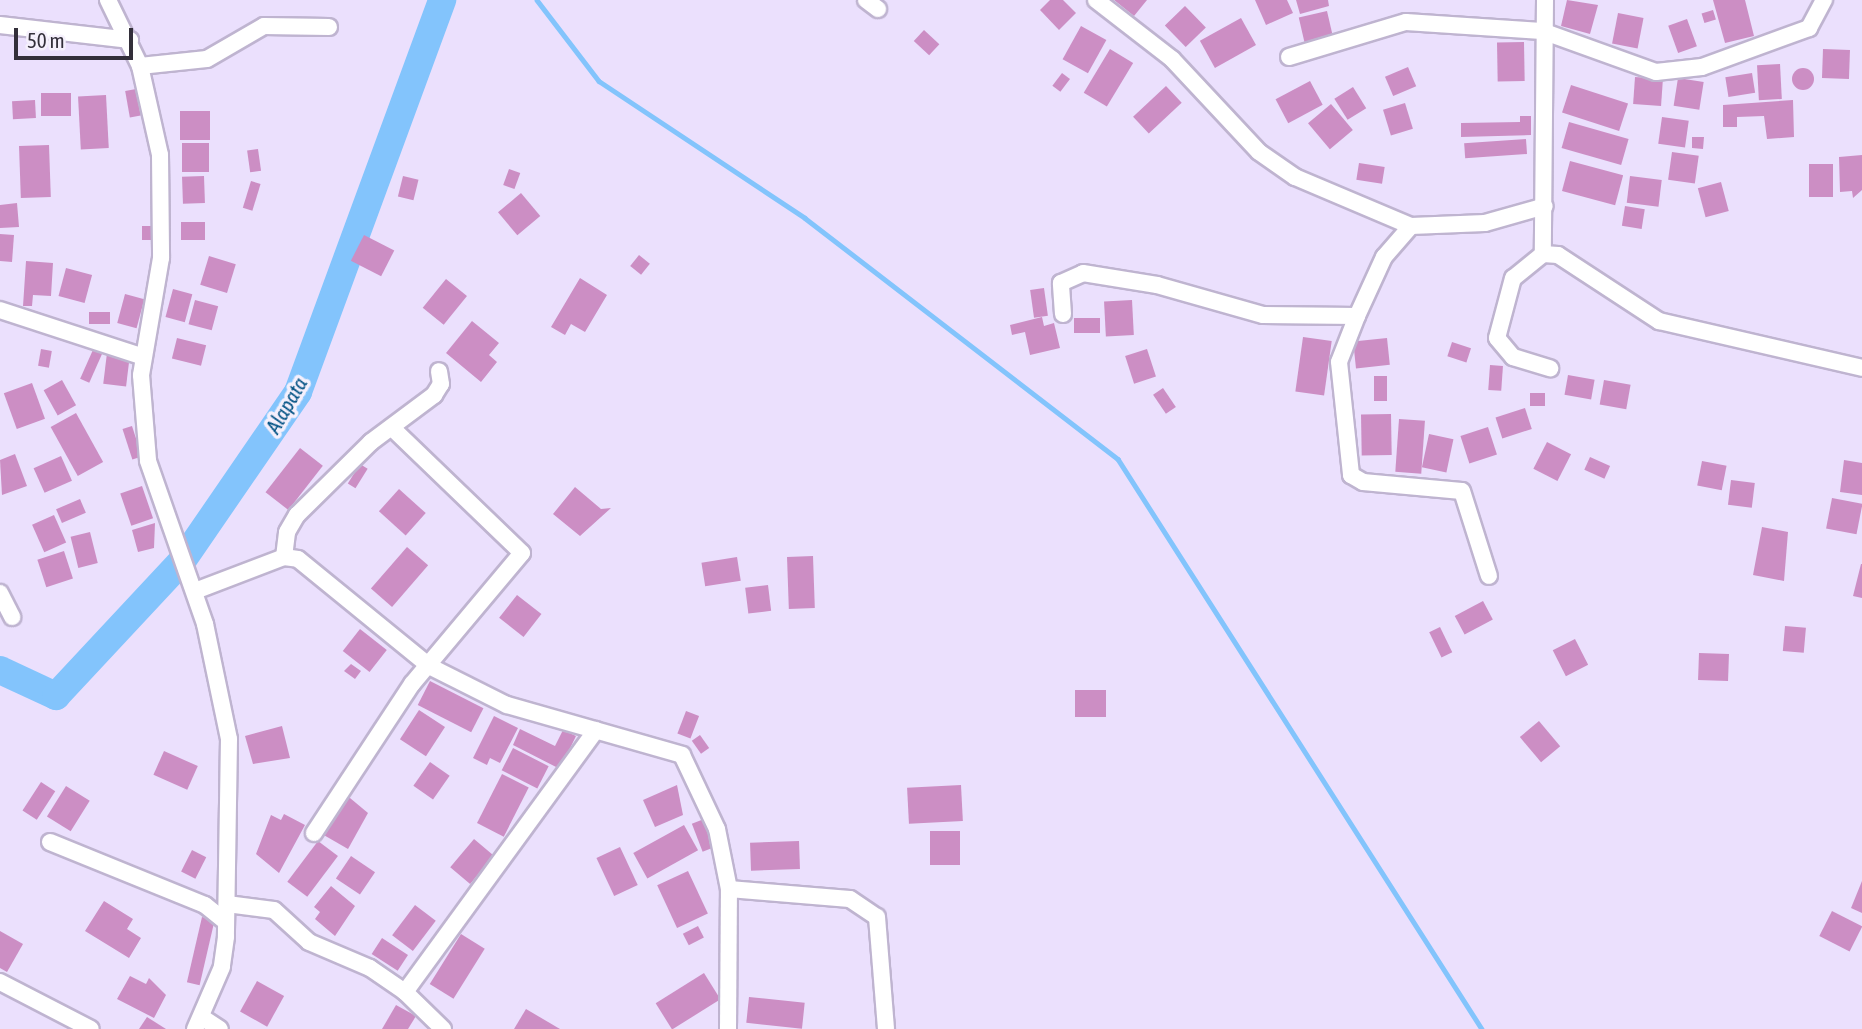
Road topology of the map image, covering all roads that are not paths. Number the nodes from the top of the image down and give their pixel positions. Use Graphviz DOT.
graph roads {
  1 [pos="108,0"];
  2 [pos="1096,0"];
  3 [pos="1545,0"];
  4 [pos="1824,0"];
  5 [pos="0,25"];
  6 [pos="329,27"];
  7 [pos="1542,31"];
  8 [pos="130,40"];
  9 [pos="1289,57"];
  10 [pos="140,66"];
  11 [pos="1545,206"];
  12 [pos="1411,226"];
  13 [pos="1543,254"];
  14 [pos="0,310"];
  15 [pos="1063,314"];
  16 [pos="1357,316"];
  17 [pos="144,357"];
  18 [pos="1550,368"];
  19 [pos="1862,368"];
  20 [pos="439,371"];
  21 [pos="394,430"];
  22 [pos="284,557"];
  23 [pos="1489,576"];
  24 [pos="195,591"];
  25 [pos="0,593"];
  26 [pos="12,617"];
  27 [pos="429,666"];
  28 [pos="596,730"];
  29 [pos="314,833"];
  30 [pos="50,842"];
  31 [pos="729,889"];
  32 [pos="227,904"];
  33 [pos="226,922"];
  34 [pos="0,982"];
  35 [pos="405,992"];
  36 [pos="199,1024"];
  37 [pos="91,1029"];
  38 [pos="220,1029"];
  39 [pos="443,1029"];
  40 [pos="728,1029"];
  41 [pos="886,1029"];
  1 -- 8 [label="street"];
  2 -- 12 [label="street"];
  3 -- 7 [label="street"];
  4 -- 7 [label="street"];
  5 -- 8 [label="street"];
  6 -- 10 [label="street"];
  7 -- 9 [label="street"];
  7 -- 11 [label="street"];
  8 -- 10 [label="street"];
  10 -- 17 [label="street"];
  11 -- 12 [label="street"];
  11 -- 13 [label="street"];
  12 -- 16 [label="street"];
  13 -- 18 [label="street"];
  13 -- 19 [label="street"];
  14 -- 17 [label="street"];
  15 -- 16 [label="street"];
  16 -- 23 [label="street"];
  17 -- 24 [label="street"];
  20 -- 21 [label="street"];
  21 -- 22 [label="street"];
  21 -- 27 [label="street"];
  22 -- 24 [label="street"];
  22 -- 27 [label="street"];
  24 -- 32 [label="street"];
  25 -- 26 [label="street"];
  27 -- 28 [label="street"];
  27 -- 29 [label="street"];
  28 -- 31 [label="street"];
  28 -- 35 [label="street"];
  30 -- 33 [label="street"];
  31 -- 40 [label="street"];
  31 -- 41 [label="street"];
  32 -- 33 [label="street"];
  32 -- 35 [label="street"];
  33 -- 36 [label="street"];
  34 -- 37 [label="street"];
  35 -- 39 [label="street"];
  36 -- 38 [label="street"];
}
